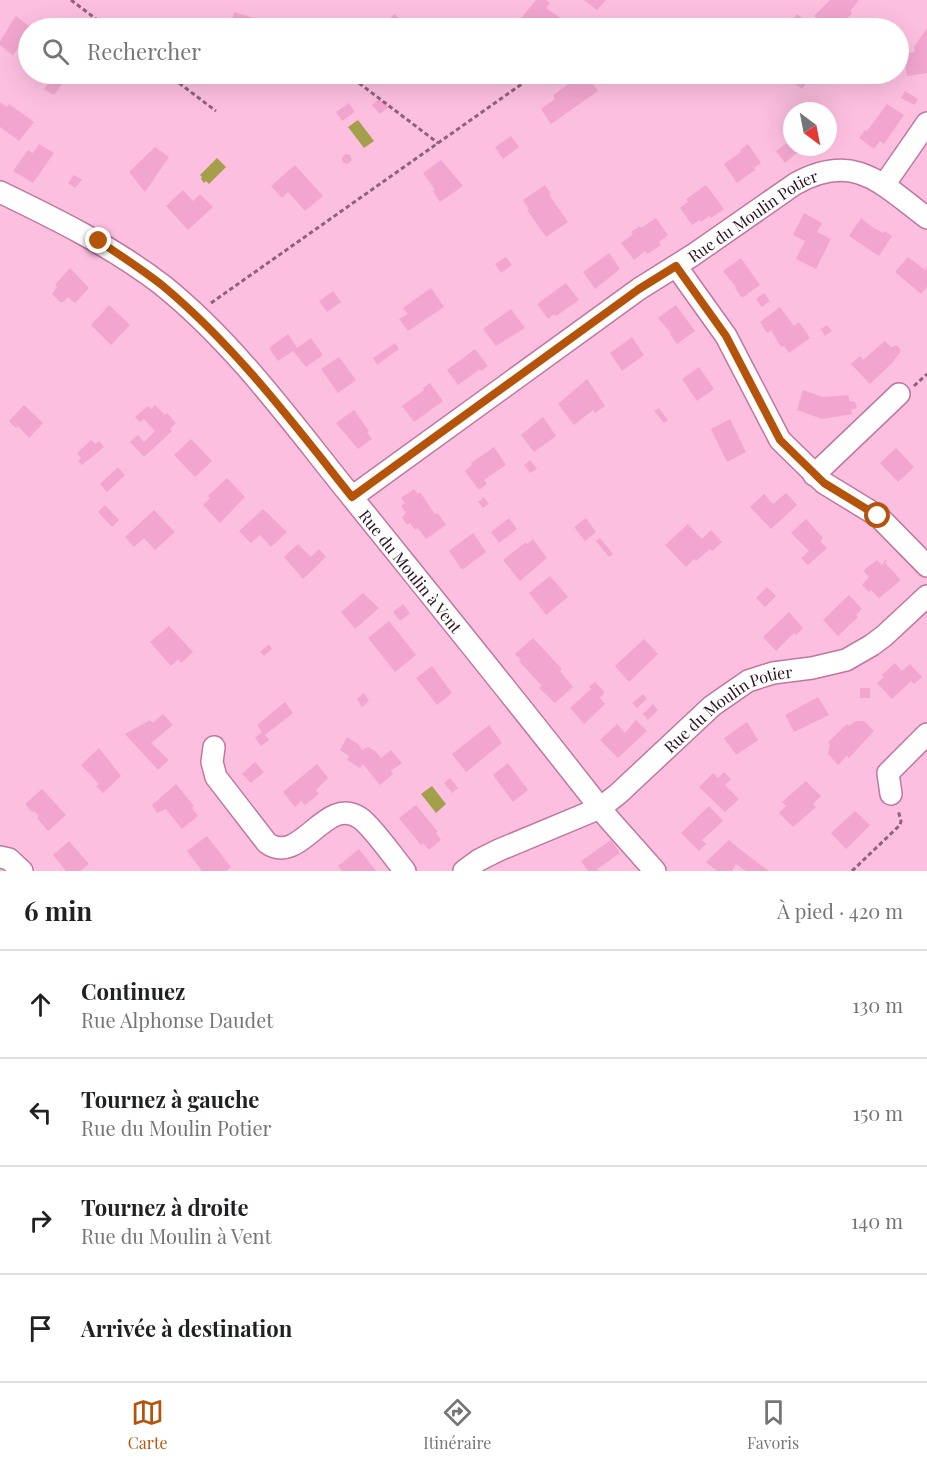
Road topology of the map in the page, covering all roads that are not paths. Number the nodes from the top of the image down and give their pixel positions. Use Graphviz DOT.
graph roads {
  1 [pos="927,123"];
  2 [pos="884,185"];
  3 [pos="0,192"];
  4 [pos="927,218"];
  5 [pos="676,266"];
  6 [pos="900,393"];
  7 [pos="814,475"];
  8 [pos="352,497"];
  9 [pos="927,566"];
  10 [pos="927,596"];
  11 [pos="927,734"];
  12 [pos="214,747"];
  13 [pos="891,794"];
  14 [pos="600,808"];
  15 [pos="0,857"];
  16 [pos="492,863"];
  17 [pos="22,871"];
  18 [pos="405,871"];
  19 [pos="464,871"];
  20 [pos="655,871"];
  1 -- 2 [label="street"];
  2 -- 4 [label="street, Rue du Moulin Potier"];
  2 -- 5 [label="street, Rue du Moulin Potier"];
  3 -- 8 [label="street, Rue du Moulin à Vent"];
  5 -- 7 [label="street"];
  5 -- 8 [label="street, Rue du Moulin Potier"];
  6 -- 7 [label="street"];
  7 -- 9 [label="street"];
  8 -- 14 [label="street, Rue du Moulin à Vent"];
  10 -- 14 [label="street, Rue du Moulin Potier"];
  11 -- 13 [label="street"];
  12 -- 18 [label="street"];
  14 -- 16 [label="street, Rue du Moulin Potier"];
  14 -- 20 [label="street, Rue du Moulin à Vent"];
  15 -- 17 [label="street"];
  16 -- 19 [label="street, Rue du Moulin Potier"];
}
